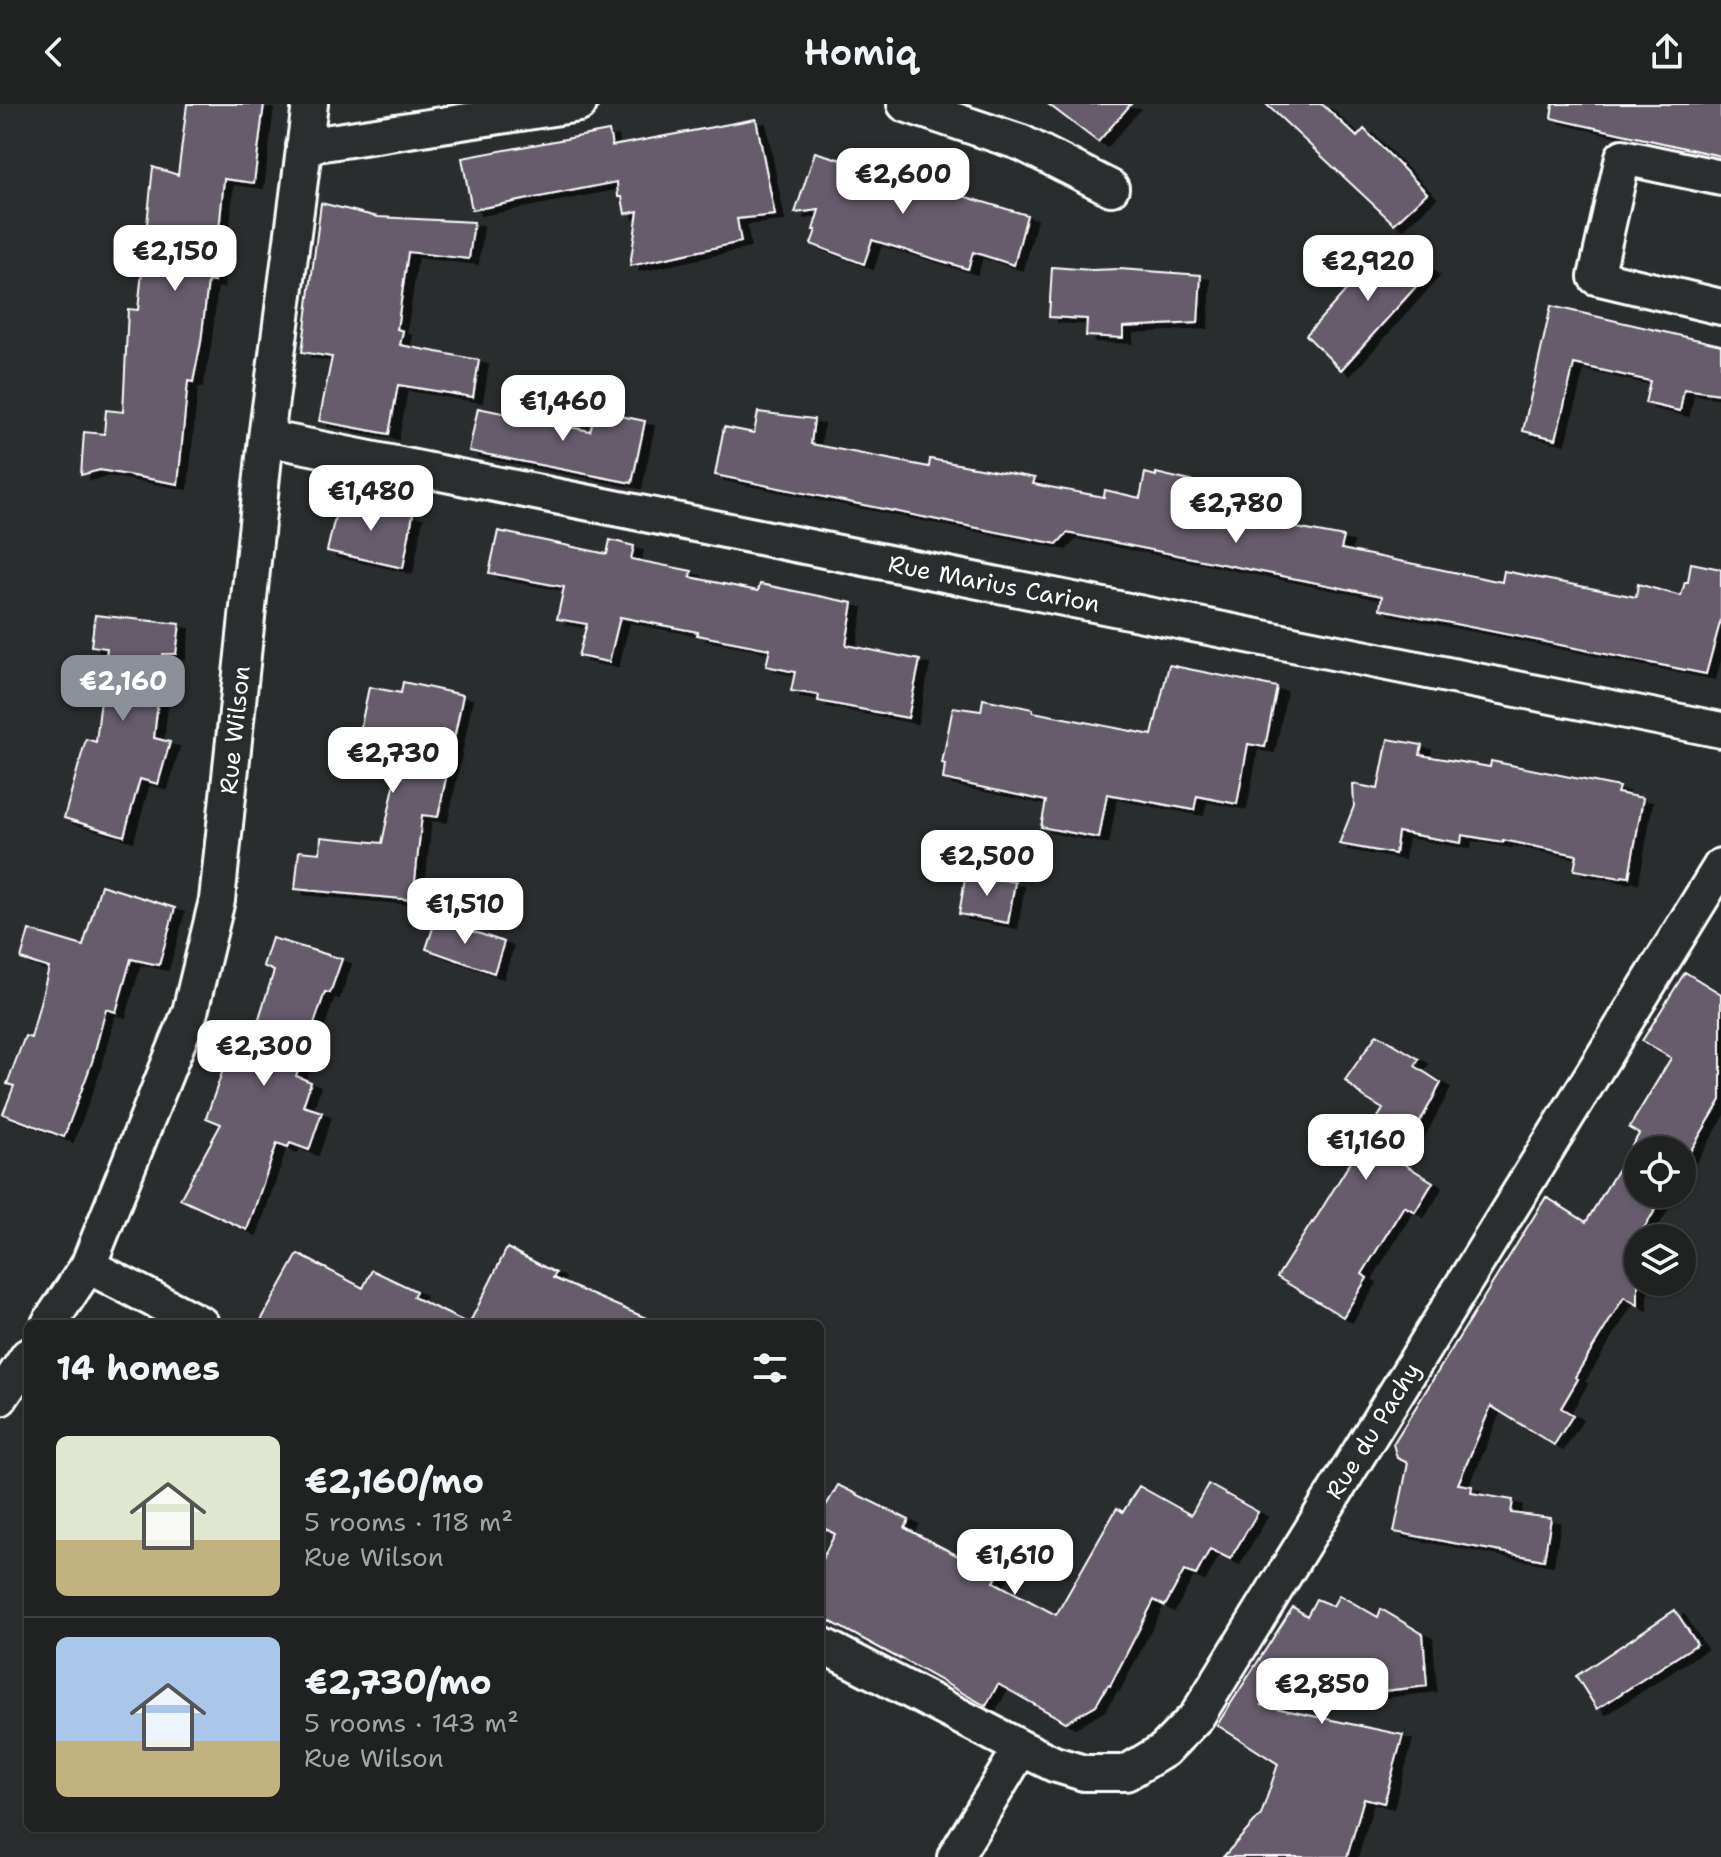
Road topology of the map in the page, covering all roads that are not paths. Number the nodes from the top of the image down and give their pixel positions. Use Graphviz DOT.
graph roads {
  1 [pos="310,104"];
  2 [pos="579,104"];
  3 [pos="905,104"];
  4 [pos="304,146"];
  5 [pos="1721,178"];
  6 [pos="1111,188"];
  7 [pos="1721,307"];
  8 [pos="266,438"];
  9 [pos="1721,730"];
  10 [pos="1721,866"];
  11 [pos="88,1266"];
  12 [pos="52,1320"];
  13 [pos="193,1320"];
  14 [pos="24,1362"];
  15 [pos="0,1398"];
  16 [pos="824,1646"];
  17 [pos="1021,1748"];
  18 [pos="955,1857"];
  1 -- 4 [label="street, Rue Wilson"];
  2 -- 4 [label="street"];
  3 -- 6 [label="street"];
  4 -- 8 [label="street, Rue Wilson"];
  5 -- 7 [label="street"];
  8 -- 9 [label="street, Rue Marius Carion"];
  8 -- 11 [label="street, Rue Wilson"];
  10 -- 17 [label="street, Rue du Pachy"];
  11 -- 12 [label="street, Rue Wilson"];
  11 -- 13 [label="street"];
  14 -- 15 [label="street"];
  16 -- 17 [label="street, Rue du Pachy"];
  17 -- 18 [label="street"];
}
